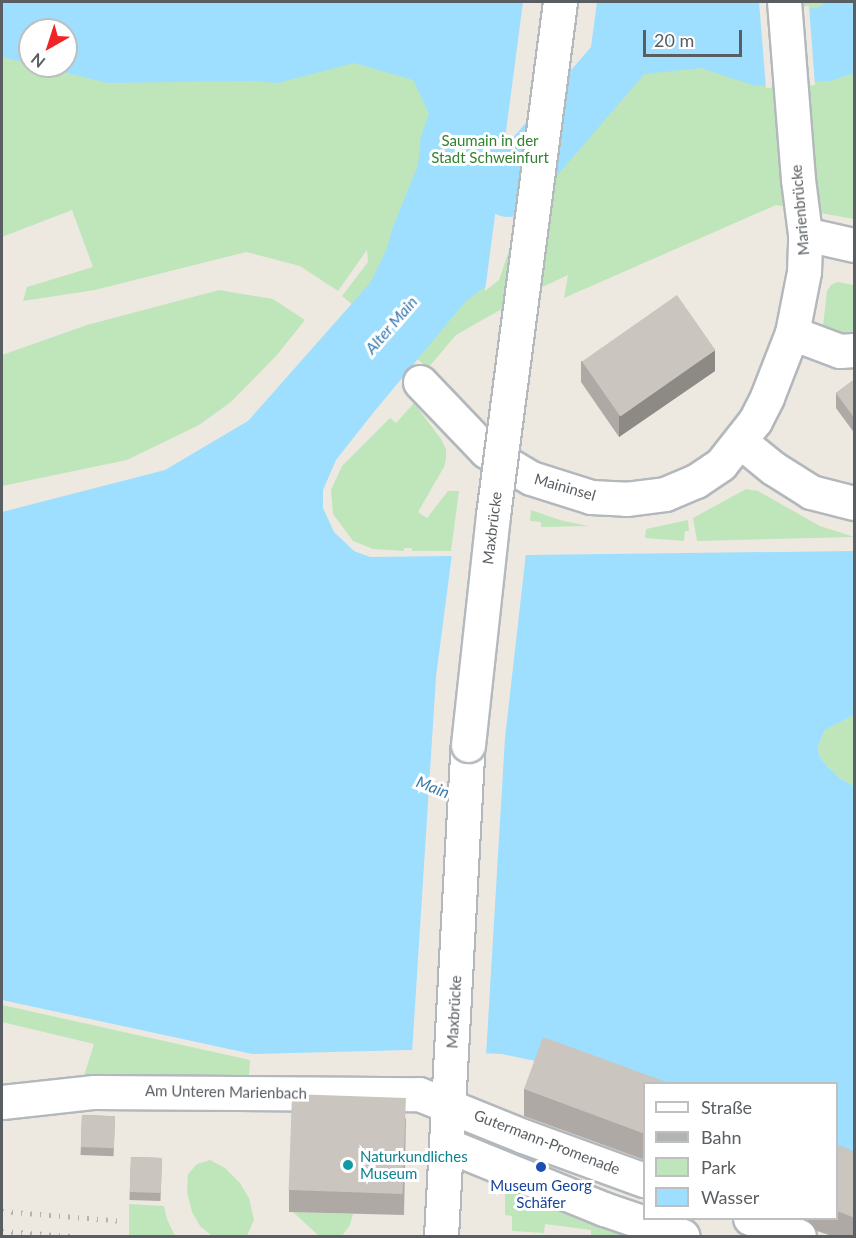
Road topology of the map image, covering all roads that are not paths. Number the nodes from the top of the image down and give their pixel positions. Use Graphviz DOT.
graph roads {
  1 [pos="560,2"];
  2 [pos="784,2"];
  3 [pos="805,234"];
  4 [pos="855,245"];
  5 [pos="792,333"];
  6 [pos="855,350"];
  7 [pos="420,382"];
  8 [pos="741,442"];
  9 [pos="855,503"];
  10 [pos="2,1102"];
  11 [pos="449,1104"];
  12 [pos="447,1145"];
  13 [pos="643,1179"];
  14 [pos="755,1220"];
  15 [pos="441,1236"];
  16 [pos="683,1236"];
  17 [pos="799,1236"];
  1 -- 11 [label="street, Maxbrücke, bridge"];
  2 -- 3 [label="street, Marienbrücke"];
  3 -- 4 [label="street"];
  3 -- 5 [label="street, Marienbrücke"];
  5 -- 6 [label="street"];
  5 -- 8 [label="street, Marienbrücke"];
  7 -- 8 [label="street, Maininsel"];
  8 -- 9 [label="street"];
  10 -- 11 [label="street, Am Unteren Marienbach"];
  11 -- 12 [label="street, Maxbrücke"];
  11 -- 13 [label="street, Gutermann-Promenade"];
  12 -- 15 [label="street, Maxbrücke"];
  12 -- 16 [label="street"];
  14 -- 17 [label="street"];
}
